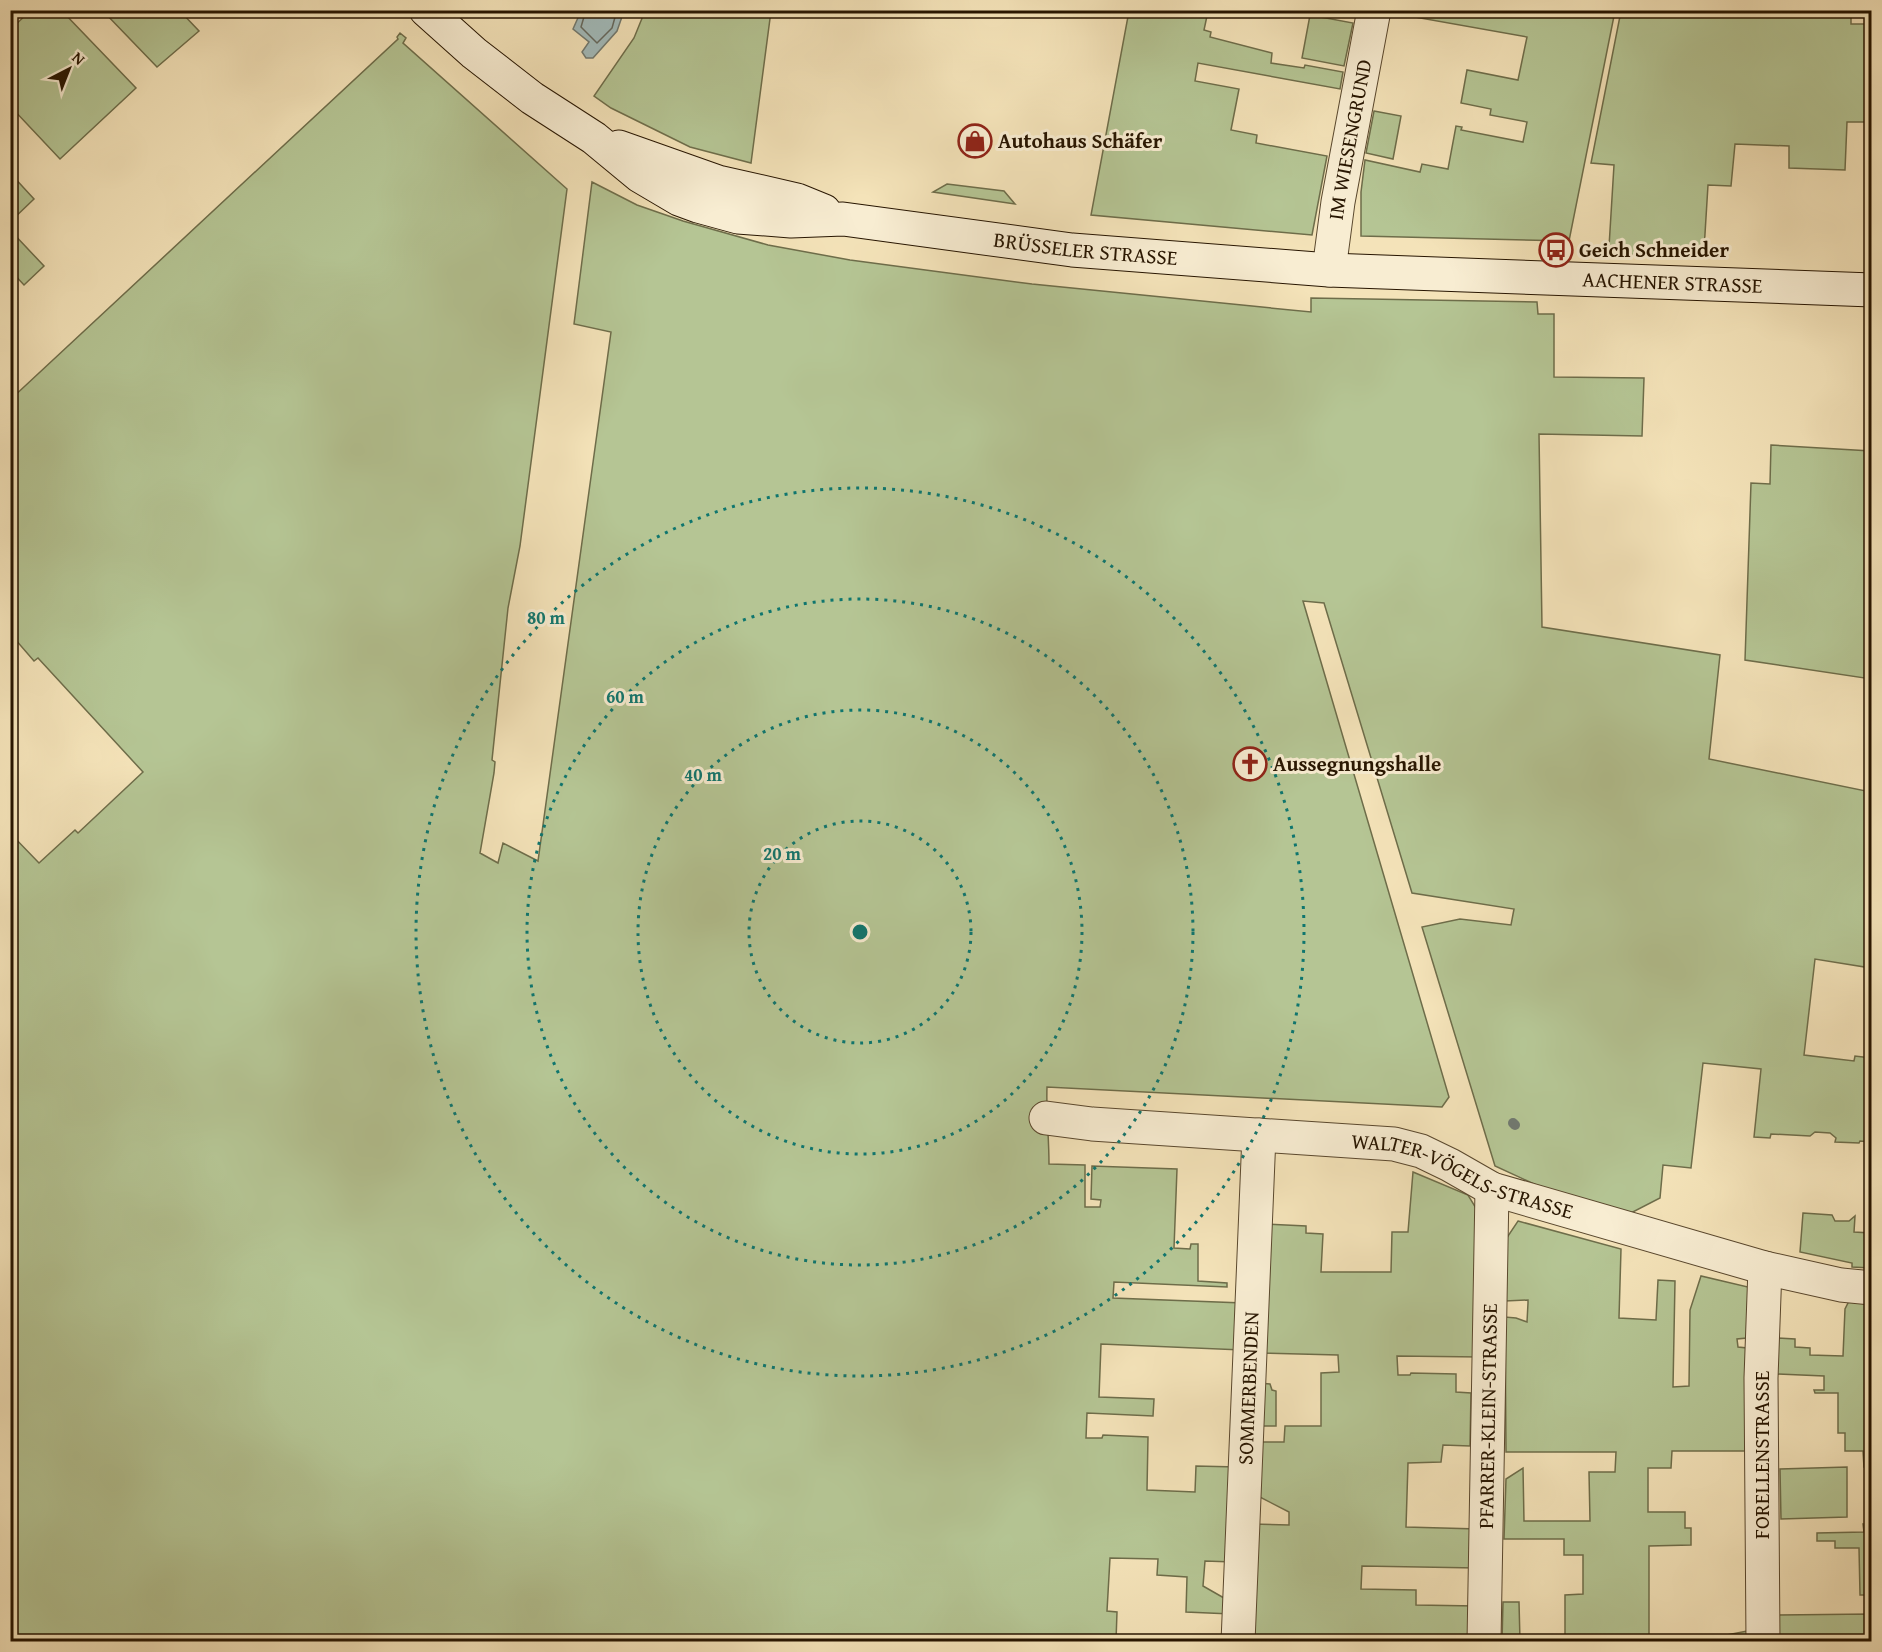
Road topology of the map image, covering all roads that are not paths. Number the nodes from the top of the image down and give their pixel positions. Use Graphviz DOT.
graph roads {
  1 [pos="426,10"];
  2 [pos="1374,10"];
  3 [pos="1329,270"];
  4 [pos="1872,290"];
  5 [pos="1046,1118"];
  6 [pos="1259,1135"];
  7 [pos="1492,1189"];
  8 [pos="1765,1268"];
  9 [pos="1872,1288"];
  10 [pos="1238,1641"];
  11 [pos="1484,1641"];
  12 [pos="1763,1641"];
  1 -- 3 [label="street, BRÜSSELER STRASSE"];
  2 -- 3 [label="street, IM WIESENGRUND"];
  3 -- 4 [label="street, AACHENER STRASSE"];
  5 -- 6 [label="street, WALTER-VÖGELS-STRASSE"];
  6 -- 7 [label="street, WALTER-VÖGELS-STRASSE"];
  6 -- 10 [label="street, SOMMERBENDEN"];
  7 -- 8 [label="street, WALTER-VÖGELS-STRASSE"];
  7 -- 11 [label="street, PFARRER-KLEIN-STRASSE"];
  8 -- 9 [label="street, WALTER-VÖGELS-STRASSE"];
  8 -- 12 [label="street, FORELLENSTRASSE"];
}
